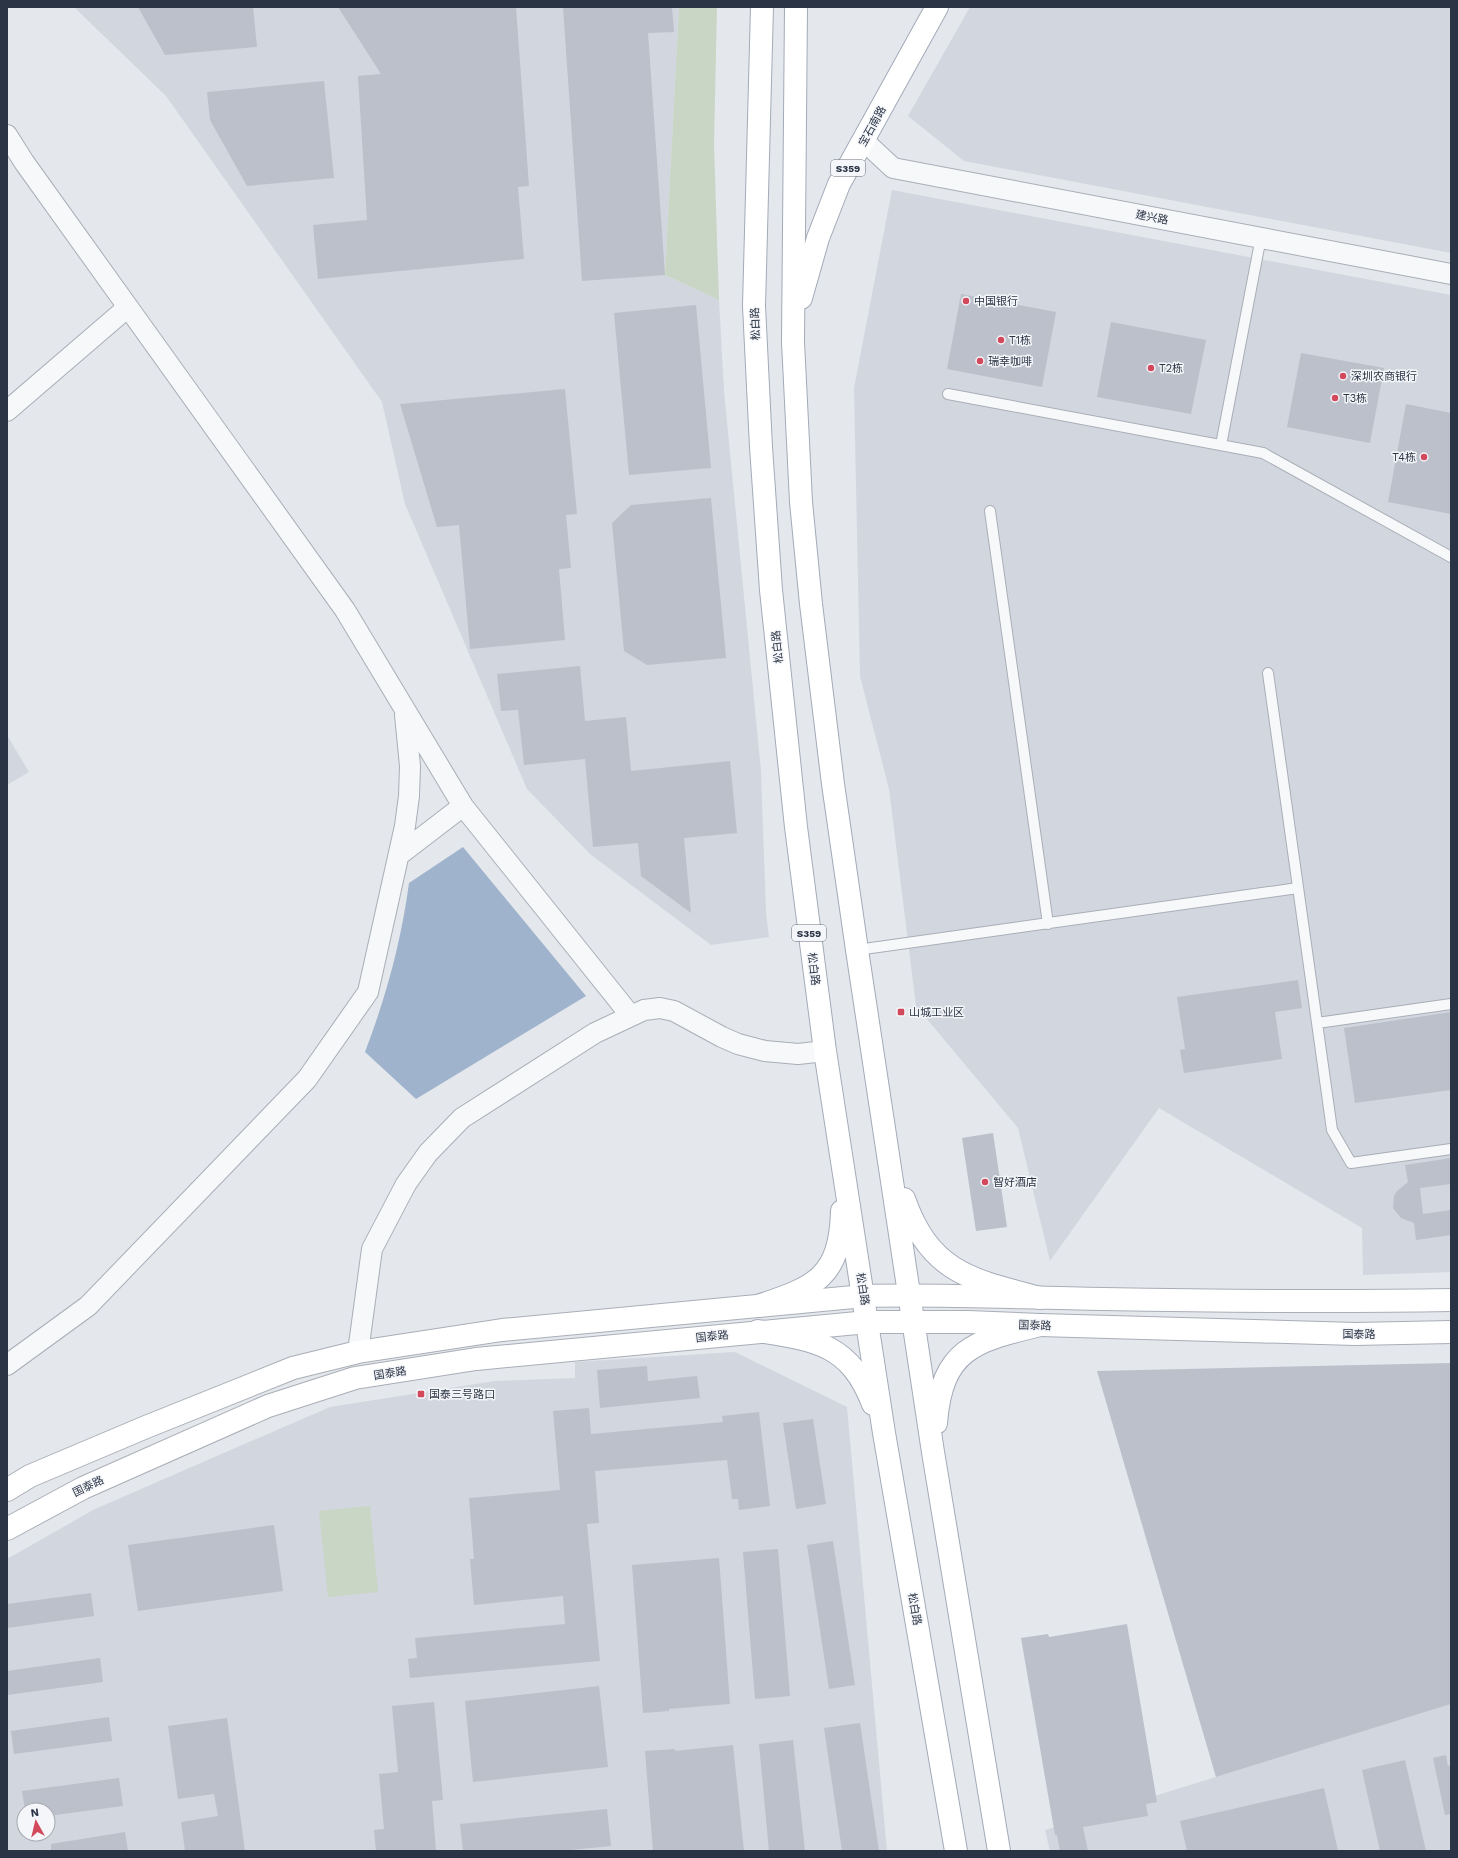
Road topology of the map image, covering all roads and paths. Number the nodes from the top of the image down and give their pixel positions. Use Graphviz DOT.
graph roads {
  1 [pos="762,7"];
  2 [pos="796,7"];
  3 [pos="937,7"];
  4 [pos="7,135"];
  5 [pos="864,141"];
  6 [pos="1261,238"];
  7 [pos="1451,274"];
  8 [pos="128,308"];
  9 [pos="793,342"];
  10 [pos="948,394"];
  11 [pos="7,411"];
  12 [pos="1221,445"];
  13 [pos="990,511"];
  14 [pos="1451,557"];
  15 [pos="1268,673"];
  16 [pos="404,706"];
  17 [pos="463,806"];
  18 [pos="399,855"];
  19 [pos="1298,888"];
  20 [pos="1048,924"];
  21 [pos="857,950"];
  22 [pos="1451,1004"];
  23 [pos="631,1016"];
  24 [pos="1317,1023"];
  25 [pos="825,1051"];
  26 [pos="840,1146"];
  27 [pos="1451,1149"];
  28 [pos="889,1157"];
  29 [pos="910,1295"];
  30 [pos="864,1296"];
  31 [pos="1040,1298"];
  32 [pos="1451,1300"];
  33 [pos="758,1306"];
  34 [pos="914,1321"];
  35 [pos="868,1322"];
  36 [pos="1040,1326"];
  37 [pos="758,1331"];
  38 [pos="1451,1332"];
  39 [pos="358,1352"];
  40 [pos="7,1365"];
  41 [pos="884,1433"];
  42 [pos="933,1452"];
  43 [pos="7,1490"];
  44 [pos="7,1529"];
  45 [pos="956,1851"];
  46 [pos="999,1851"];
  1 -- 25 [label="main road, 松白路 / S359"];
  2 -- 9 [label="main road"];
  3 -- 5 [label="main road, 宝石南路 / S359"];
  4 -- 8 [label="street"];
  5 -- 6 [label="street, 建兴路"];
  5 -- 9 [label="main road, 宝石南路 / S359"];
  6 -- 7 [label="street, 建兴路"];
  6 -- 12 [label="lane"];
  8 -- 11 [label="street"];
  8 -- 16 [label="street"];
  9 -- 21 [label="main road, S359"];
  10 -- 12 [label="lane"];
  12 -- 14 [label="lane"];
  13 -- 20 [label="lane"];
  15 -- 19 [label="lane"];
  16 -- 17 [label="street"];
  16 -- 18 [label="street"];
  17 -- 18 [label="street"];
  17 -- 23 [label="street"];
  18 -- 40 [label="street"];
  19 -- 20 [label="lane"];
  19 -- 24 [label="lane"];
  20 -- 21 [label="lane"];
  21 -- 28 [label="main road, S359"];
  22 -- 24 [label="lane"];
  23 -- 25 [label="street"];
  23 -- 39 [label="street"];
  24 -- 27 [label="lane"];
  25 -- 26 [label="main road, 松白路 / S359"];
  26 -- 30 [label="main road, 松白路 / S359"];
  26 -- 33 [label="main road"];
  28 -- 29 [label="main road, S359"];
  28 -- 31 [label="main road"];
  29 -- 30 [label="main road"];
  29 -- 31 [label="main road"];
  29 -- 34 [label="main road, S359"];
  30 -- 33 [label="main road"];
  30 -- 35 [label="main road, 松白路 / S359"];
  31 -- 32 [label="main road"];
  33 -- 39 [label="main road"];
  34 -- 35 [label="main road, 国泰路"];
  34 -- 36 [label="main road, 国泰路"];
  34 -- 42 [label="main road, S359"];
  35 -- 37 [label="main road, 国泰路"];
  35 -- 41 [label="main road, 松白路 / S359"];
  36 -- 38 [label="main road, 国泰路"];
  36 -- 42 [label="main road"];
  37 -- 41 [label="main road"];
  37 -- 44 [label="main road, 国泰路"];
  39 -- 43 [label="main road"];
  41 -- 45 [label="main road, 松白路 / S359"];
  42 -- 46 [label="main road, S359"];
}
